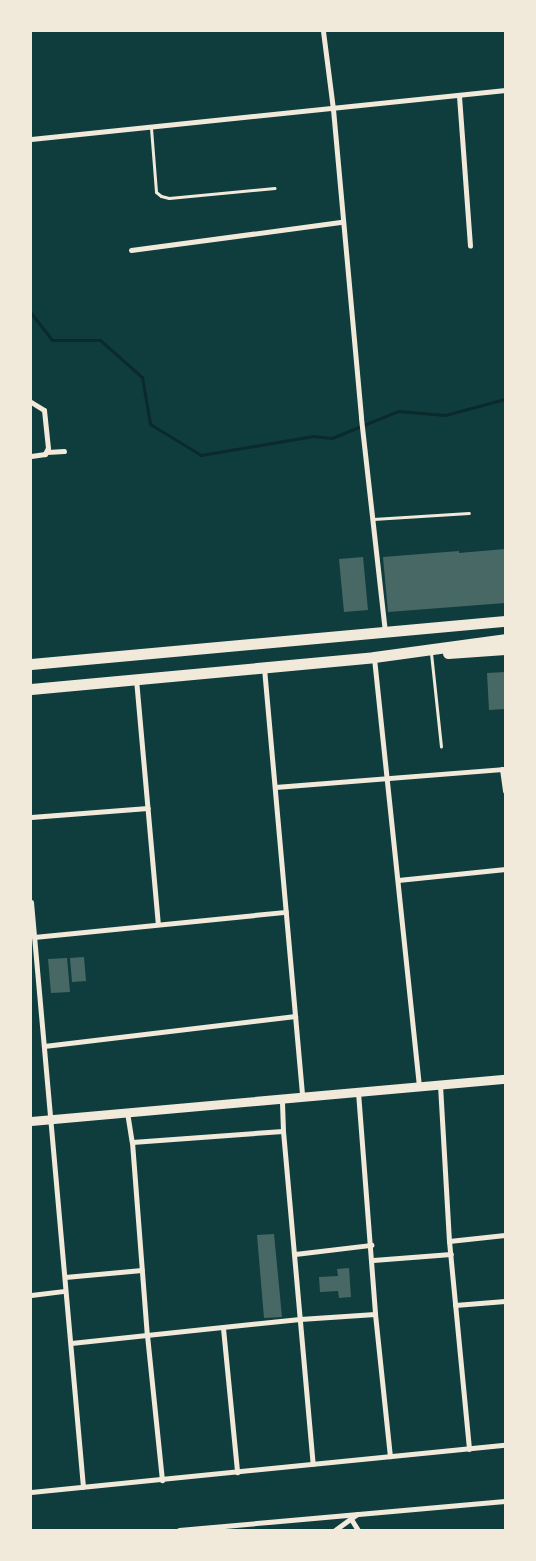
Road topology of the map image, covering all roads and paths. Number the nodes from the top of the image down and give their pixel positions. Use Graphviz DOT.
graph roads {
  1 [pos="323,31"];
  2 [pos="505,90"];
  3 [pos="459,96"];
  4 [pos="333,109"];
  5 [pos="151,128"];
  6 [pos="31,139"];
  7 [pos="275,188"];
  8 [pos="342,222"];
  9 [pos="470,246"];
  10 [pos="131,250"];
  11 [pos="31,402"];
  12 [pos="64,450"];
  13 [pos="48,452"];
  14 [pos="31,456"];
  15 [pos="469,513"];
  16 [pos="372,519"];
  17 [pos="505,621"];
  18 [pos="385,632"];
  19 [pos="505,638"];
  20 [pos="505,650"];
  21 [pos="431,653"];
  22 [pos="398,654"];
  23 [pos="374,657"];
  24 [pos="31,664"];
  25 [pos="264,668"];
  26 [pos="136,679"];
  27 [pos="31,689"];
  28 [pos="441,746"];
  29 [pos="504,769"];
  30 [pos="387,779"];
  31 [pos="275,787"];
  32 [pos="505,791"];
  33 [pos="148,808"];
  34 [pos="31,817"];
  35 [pos="505,869"];
  36 [pos="398,880"];
  37 [pos="31,902"];
  38 [pos="286,912"];
  39 [pos="158,924"];
  40 [pos="34,937"];
  41 [pos="295,1016"];
  42 [pos="44,1046"];
  43 [pos="505,1079"];
  44 [pos="440,1085"];
  45 [pos="419,1087"];
  46 [pos="358,1092"];
  47 [pos="302,1097"];
  48 [pos="282,1099"];
  49 [pos="127,1112"];
  50 [pos="50,1119"];
  51 [pos="31,1121"];
  52 [pos="283,1130"];
  53 [pos="132,1142"];
  54 [pos="505,1235"];
  55 [pos="450,1241"];
  56 [pos="371,1245"];
  57 [pos="295,1254"];
  58 [pos="451,1254"];
  59 [pos="373,1260"];
  60 [pos="142,1270"];
  61 [pos="65,1277"];
  62 [pos="65,1291"];
  63 [pos="31,1295"];
  64 [pos="505,1301"];
  65 [pos="455,1305"];
  66 [pos="375,1314"];
  67 [pos="300,1319"];
  68 [pos="223,1328"];
  69 [pos="147,1335"];
  70 [pos="71,1343"];
  71 [pos="505,1445"];
  72 [pos="469,1449"];
  73 [pos="390,1456"];
  74 [pos="314,1464"];
  75 [pos="237,1472"];
  76 [pos="162,1480"];
  77 [pos="83,1487"];
  78 [pos="31,1492"];
  79 [pos="505,1501"];
  80 [pos="358,1514"];
  81 [pos="351,1519"];
  82 [pos="179,1530"];
  83 [pos="335,1530"];
  84 [pos="358,1530"];
  1 -- 4 [label="street"];
  2 -- 3 [label="street"];
  3 -- 4 [label="street"];
  3 -- 9 [label="street"];
  4 -- 5 [label="street"];
  4 -- 8 [label="street"];
  5 -- 6 [label="street"];
  5 -- 7 [label="lane"];
  8 -- 10 [label="street"];
  8 -- 16 [label="street"];
  11 -- 13 [label="street"];
  12 -- 13 [label="street"];
  13 -- 14 [label="street"];
  15 -- 16 [label="lane"];
  16 -- 18 [label="street"];
  17 -- 18 [label="highway"];
  18 -- 24 [label="highway"];
  19 -- 22 [label="highway"];
  20 -- 21 [label="highway"];
  21 -- 22 [label="highway"];
  21 -- 28 [label="lane"];
  22 -- 23 [label="highway"];
  23 -- 25 [label="highway"];
  23 -- 30 [label="street"];
  25 -- 26 [label="highway"];
  25 -- 31 [label="street"];
  26 -- 27 [label="highway"];
  26 -- 33 [label="street"];
  29 -- 30 [label="street"];
  29 -- 32 [label="street"];
  30 -- 31 [label="street"];
  30 -- 36 [label="street"];
  31 -- 38 [label="street"];
  33 -- 34 [label="street"];
  33 -- 39 [label="street"];
  35 -- 36 [label="street"];
  36 -- 45 [label="street"];
  37 -- 40 [label="street"];
  38 -- 39 [label="street"];
  38 -- 41 [label="street"];
  39 -- 40 [label="street"];
  40 -- 42 [label="street"];
  41 -- 42 [label="street"];
  41 -- 47 [label="street"];
  42 -- 50 [label="street"];
  43 -- 44 [label="street"];
  44 -- 45 [label="street"];
  44 -- 55 [label="street"];
  45 -- 46 [label="street"];
  46 -- 47 [label="street"];
  46 -- 56 [label="street"];
  47 -- 48 [label="street"];
  48 -- 49 [label="street"];
  48 -- 52 [label="street"];
  49 -- 50 [label="street"];
  49 -- 53 [label="street"];
  50 -- 51 [label="street"];
  50 -- 61 [label="street"];
  52 -- 53 [label="street"];
  52 -- 57 [label="street"];
  53 -- 60 [label="street"];
  54 -- 55 [label="street"];
  55 -- 58 [label="street"];
  56 -- 57 [label="street"];
  56 -- 59 [label="street"];
  57 -- 67 [label="street"];
  58 -- 59 [label="street"];
  58 -- 65 [label="street"];
  59 -- 66 [label="street"];
  60 -- 61 [label="street"];
  60 -- 69 [label="street"];
  61 -- 62 [label="street"];
  62 -- 63 [label="street"];
  62 -- 70 [label="street"];
  64 -- 65 [label="street"];
  65 -- 72 [label="street"];
  66 -- 67 [label="street"];
  66 -- 73 [label="street"];
  67 -- 68 [label="street"];
  67 -- 74 [label="street"];
  68 -- 69 [label="street"];
  68 -- 75 [label="street"];
  69 -- 70 [label="street"];
  69 -- 76 [label="street"];
  70 -- 77 [label="street"];
  71 -- 72 [label="street"];
  72 -- 73 [label="street"];
  73 -- 74 [label="street"];
  74 -- 75 [label="street"];
  75 -- 76 [label="street"];
  76 -- 77 [label="street"];
  77 -- 78 [label="street"];
  79 -- 80 [label="street"];
  80 -- 81 [label="street"];
  80 -- 82 [label="street"];
  81 -- 83 [label="street"];
  81 -- 84 [label="street"];
}
